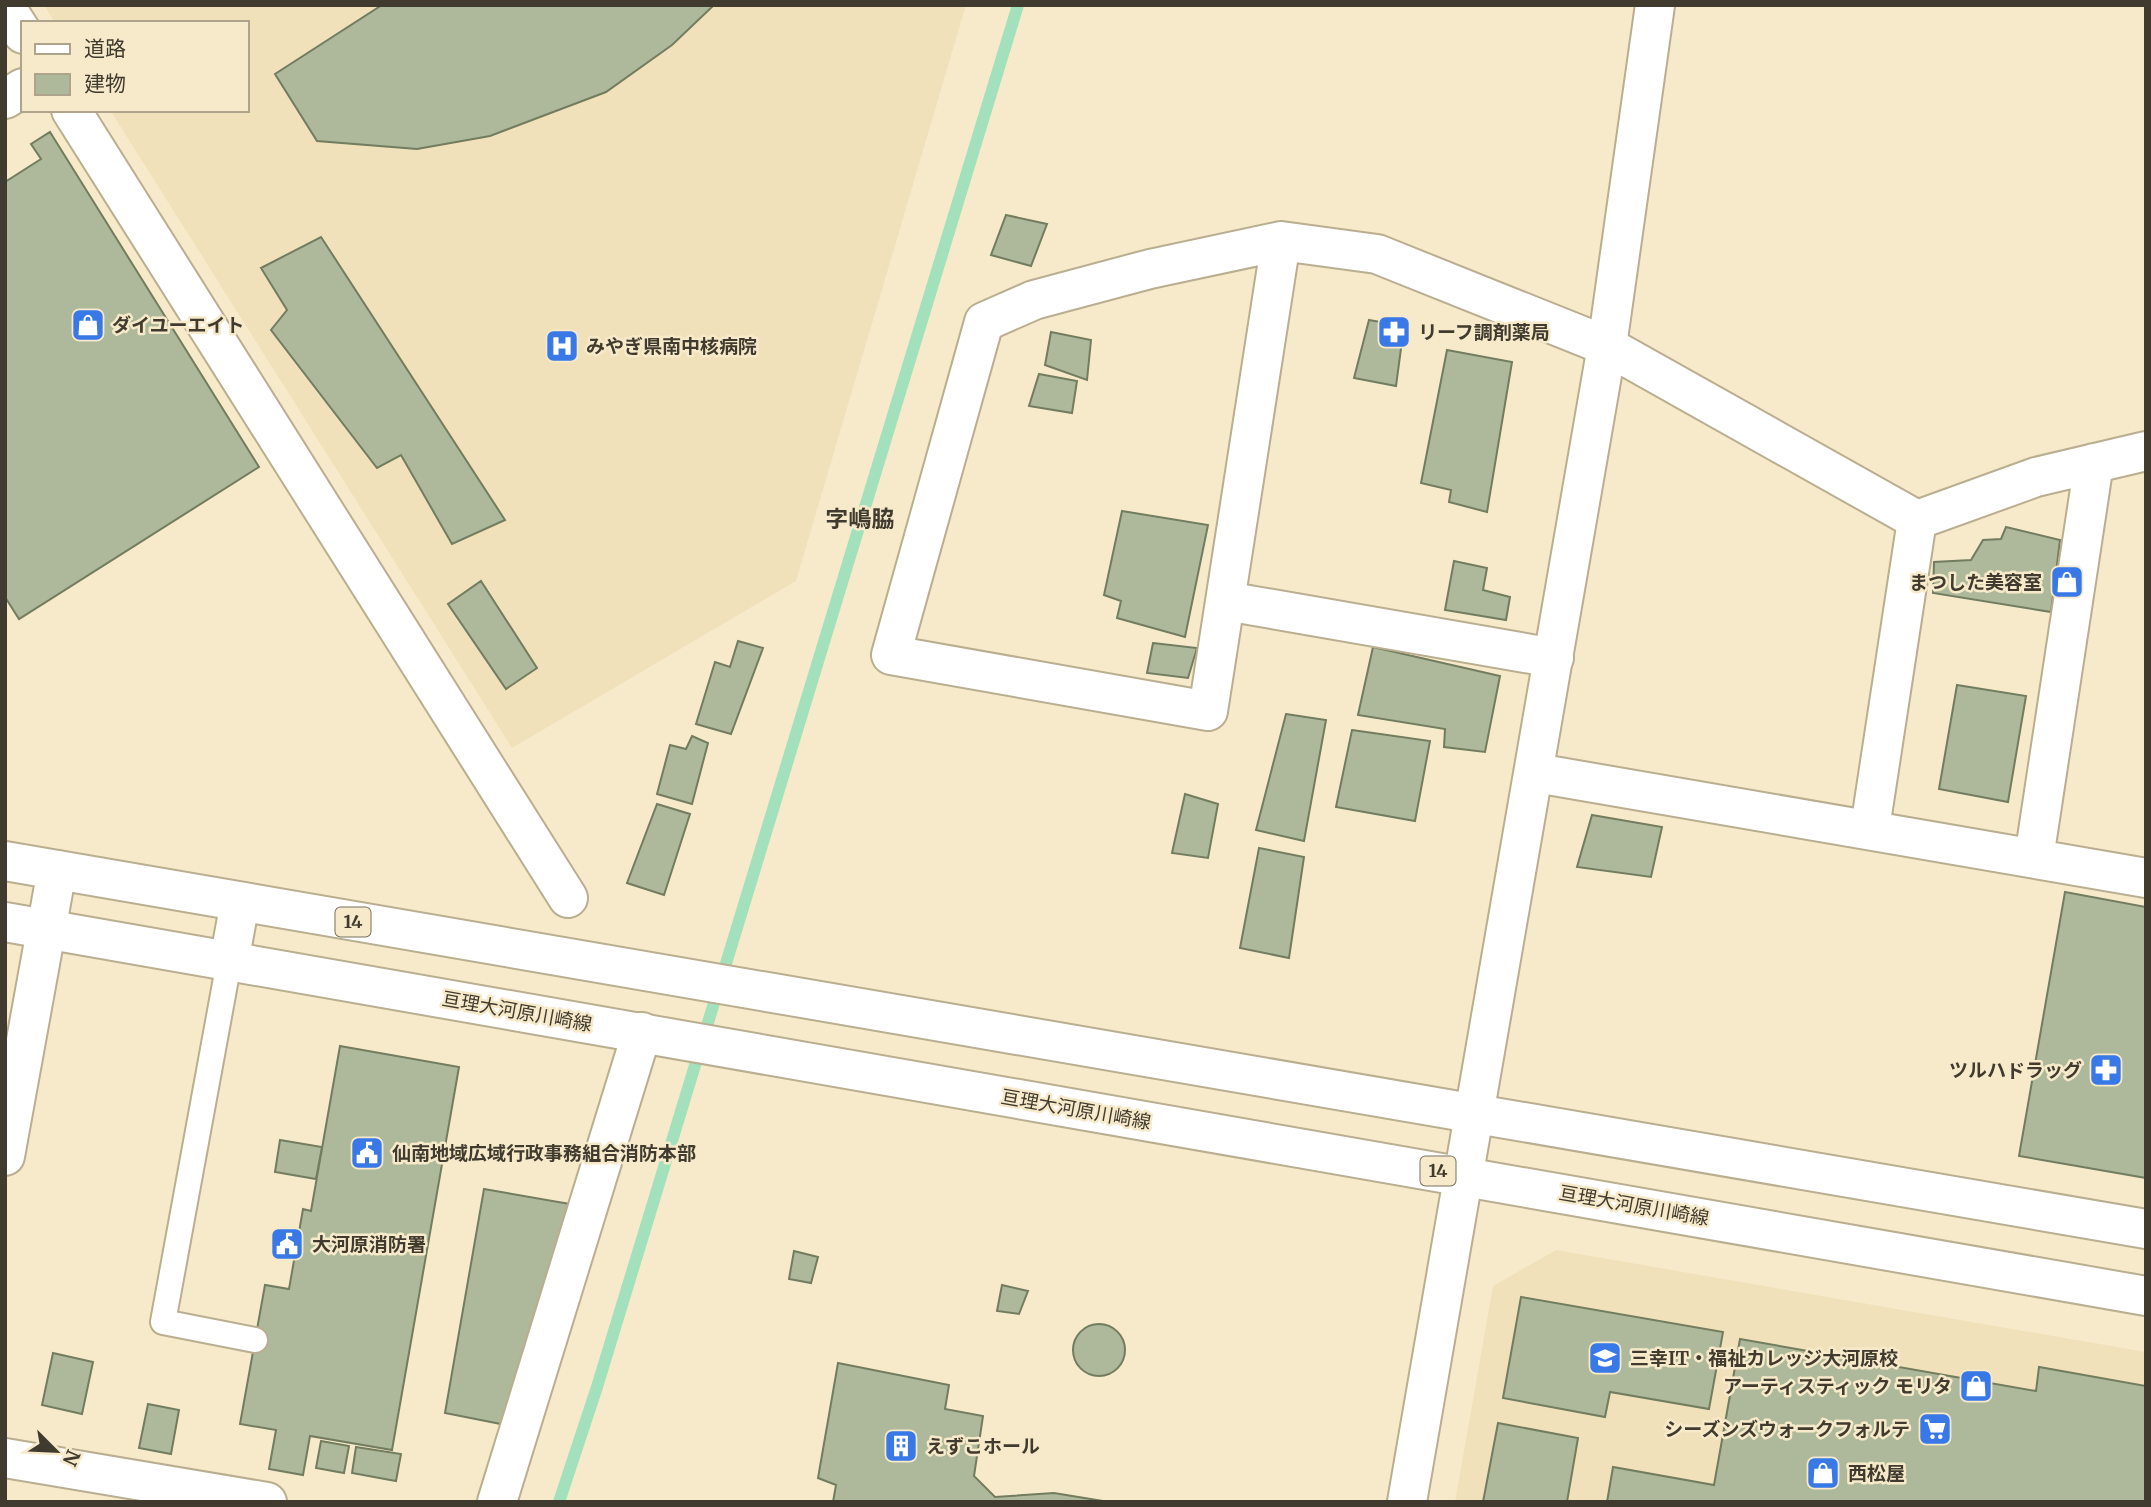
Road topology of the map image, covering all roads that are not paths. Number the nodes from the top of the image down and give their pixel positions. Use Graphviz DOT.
graph roads {
  1 [pos="1655,5"];
  2 [pos="5,6"];
  3 [pos="21,31"];
  4 [pos="21,89"];
  5 [pos="5,99"];
  6 [pos="72,112"];
  7 [pos="1281,241"];
  8 [pos="1607,346"];
  9 [pos="2146,451"];
  10 [pos="2094,463"];
  11 [pos="1916,520"];
  12 [pos="1226,601"];
  13 [pos="1554,658"];
  14 [pos="1536,773"];
  15 [pos="1870,828"];
  16 [pos="2034,858"];
  17 [pos="5,861"];
  18 [pos="57,870"];
  19 [pos="2146,878"];
  20 [pos="568,898"];
  21 [pos="240,902"];
  22 [pos="5,922"];
  23 [pos="46,930"];
  24 [pos="229,962"];
  25 [pos="642,1031"];
  26 [pos="1474,1115"];
  27 [pos="5,1156"];
  28 [pos="1464,1176"];
  29 [pos="2146,1229"];
  30 [pos="2146,1296"];
  31 [pos="255,1340"];
  32 [pos="5,1458"];
  33 [pos="267,1502"];
  34 [pos="497,1502"];
  35 [pos="1407,1502"];
  1 -- 8 [label="street"];
  2 -- 3 [label="street"];
  4 -- 5 [label="street"];
  6 -- 20 [label="street"];
  7 -- 8 [label="street"];
  7 -- 12 [label="street"];
  7 -- 12 [label="street"];
  8 -- 11 [label="street"];
  8 -- 13 [label="street"];
  9 -- 10 [label="street"];
  10 -- 11 [label="street"];
  10 -- 16 [label="street"];
  11 -- 15 [label="street"];
  12 -- 13 [label="street"];
  13 -- 14 [label="street"];
  14 -- 15 [label="street"];
  14 -- 26 [label="street"];
  15 -- 16 [label="street"];
  16 -- 19 [label="street"];
  17 -- 18 [label="street, 14"];
  18 -- 21 [label="street, 14"];
  18 -- 23 [label="street"];
  21 -- 24 [label="street"];
  21 -- 26 [label="street, 14"];
  22 -- 23 [label="street, 亘理大河原川崎線 / 14"];
  23 -- 24 [label="street, 亘理大河原川崎線 / 14"];
  23 -- 27 [label="street"];
  24 -- 25 [label="street, 亘理大河原川崎線 / 14"];
  24 -- 31 [label="lane"];
  25 -- 28 [label="street, 亘理大河原川崎線 / 14"];
  25 -- 34 [label="street"];
  26 -- 28 [label="street"];
  26 -- 29 [label="street, 14"];
  28 -- 30 [label="street, 亘理大河原川崎線 / 14"];
  28 -- 35 [label="street"];
  32 -- 33 [label="street"];
}
